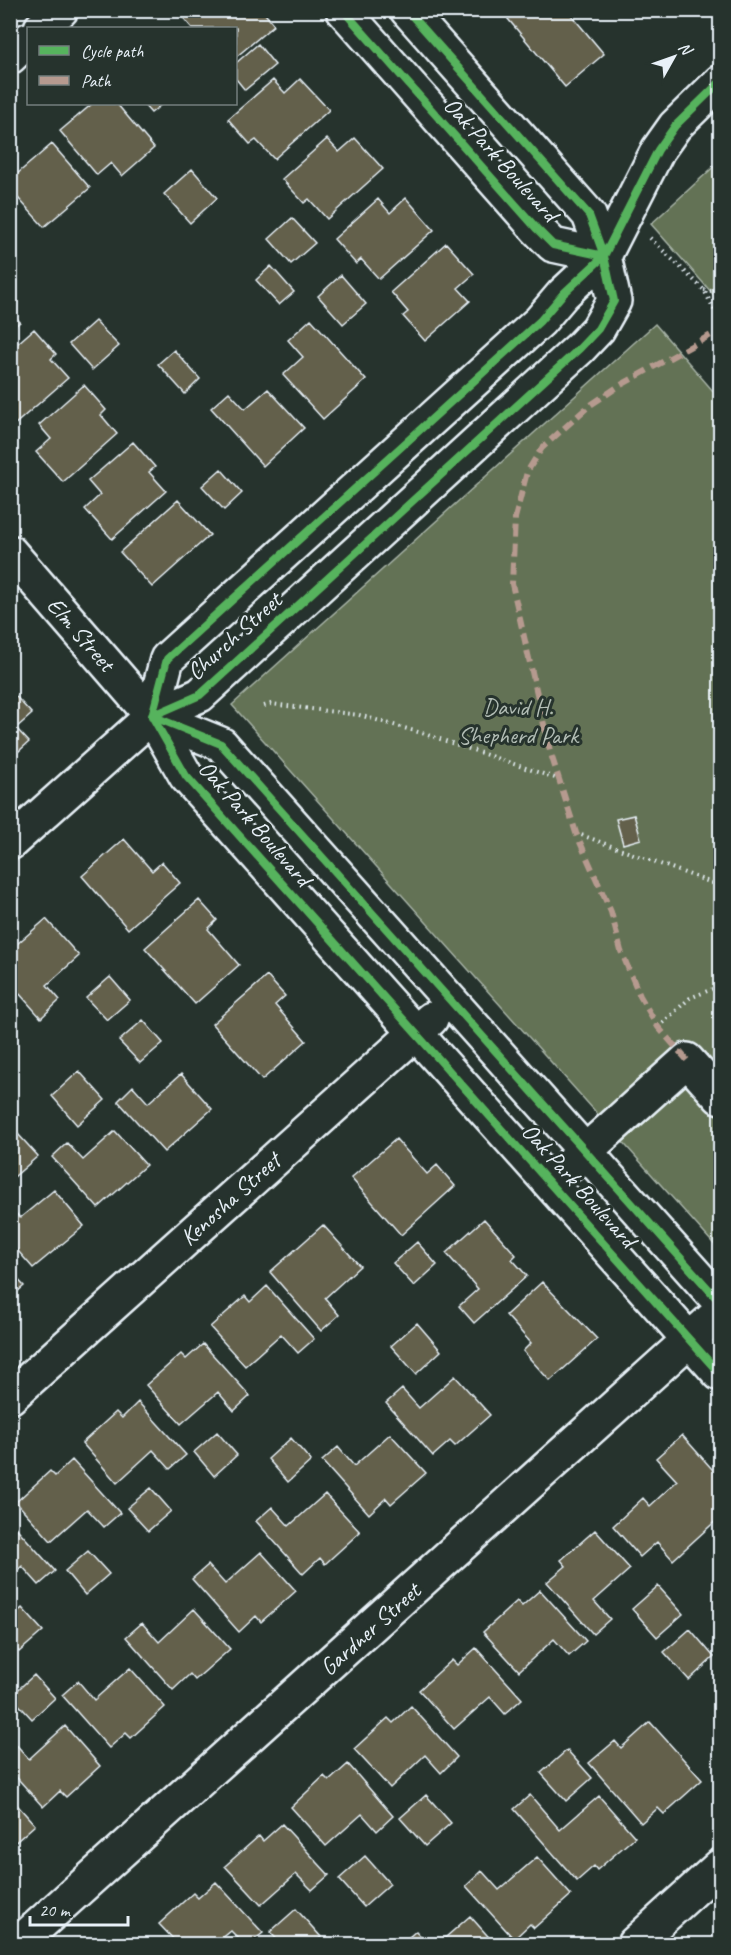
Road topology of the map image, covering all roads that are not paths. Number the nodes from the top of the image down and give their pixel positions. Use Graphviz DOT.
graph roads {
  1 [pos="61,10"];
  2 [pos="343,10"];
  3 [pos="407,10"];
  4 [pos="42,27"];
  5 [pos="27,41"];
  6 [pos="10,57"];
  7 [pos="720,82"];
  8 [pos="604,256"];
  9 [pos="435,413"];
  10 [pos="468,449"];
  11 [pos="298,542"];
  12 [pos="10,552"];
  13 [pos="331,576"];
  14 [pos="152,716"];
  15 [pos="10,843"];
  16 [pos="450,1002"];
  17 [pos="415,1033"];
  18 [pos="720,1097"];
  19 [pos="585,1152"];
  20 [pos="550,1182"];
  21 [pos="720,1302"];
  22 [pos="720,1312"];
  23 [pos="690,1340"];
  24 [pos="720,1374"];
  25 [pos="10,1397"];
  26 [pos="720,1866"];
  27 [pos="18,1944"];
  28 [pos="634,1944"];
  1 -- 4 [label="street"];
  2 -- 8 [label="street, Oak Park Boulevard"];
  3 -- 8 [label="street, Oak Park Boulevard"];
  5 -- 6 [label="street"];
  7 -- 8 [label="street, Church Street"];
  8 -- 9 [label="street, Church Street"];
  8 -- 10 [label="street, Church Street"];
  9 -- 10 [label="street"];
  9 -- 11 [label="street, Church Street"];
  10 -- 13 [label="street, Church Street"];
  11 -- 13 [label="street"];
  11 -- 14 [label="street, Church Street"];
  12 -- 14 [label="street, Elm Street"];
  13 -- 14 [label="street, Church Street"];
  14 -- 15 [label="street, Church Street"];
  14 -- 16 [label="street, Oak Park Boulevard"];
  14 -- 17 [label="street, Oak Park Boulevard"];
  16 -- 17 [label="street, Kenosha Street"];
  16 -- 19 [label="street, Oak Park Boulevard"];
  17 -- 20 [label="street, Oak Park Boulevard"];
  17 -- 25 [label="street, Kenosha Street"];
  18 -- 19 [label="street"];
  19 -- 20 [label="street"];
  19 -- 21 [label="street, Oak Park Boulevard"];
  20 -- 23 [label="street, Oak Park Boulevard"];
  22 -- 23 [label="street, Gardner Street"];
  23 -- 24 [label="street, Oak Park Boulevard"];
  23 -- 27 [label="street, Gardner Street"];
  26 -- 28 [label="street"];
}
